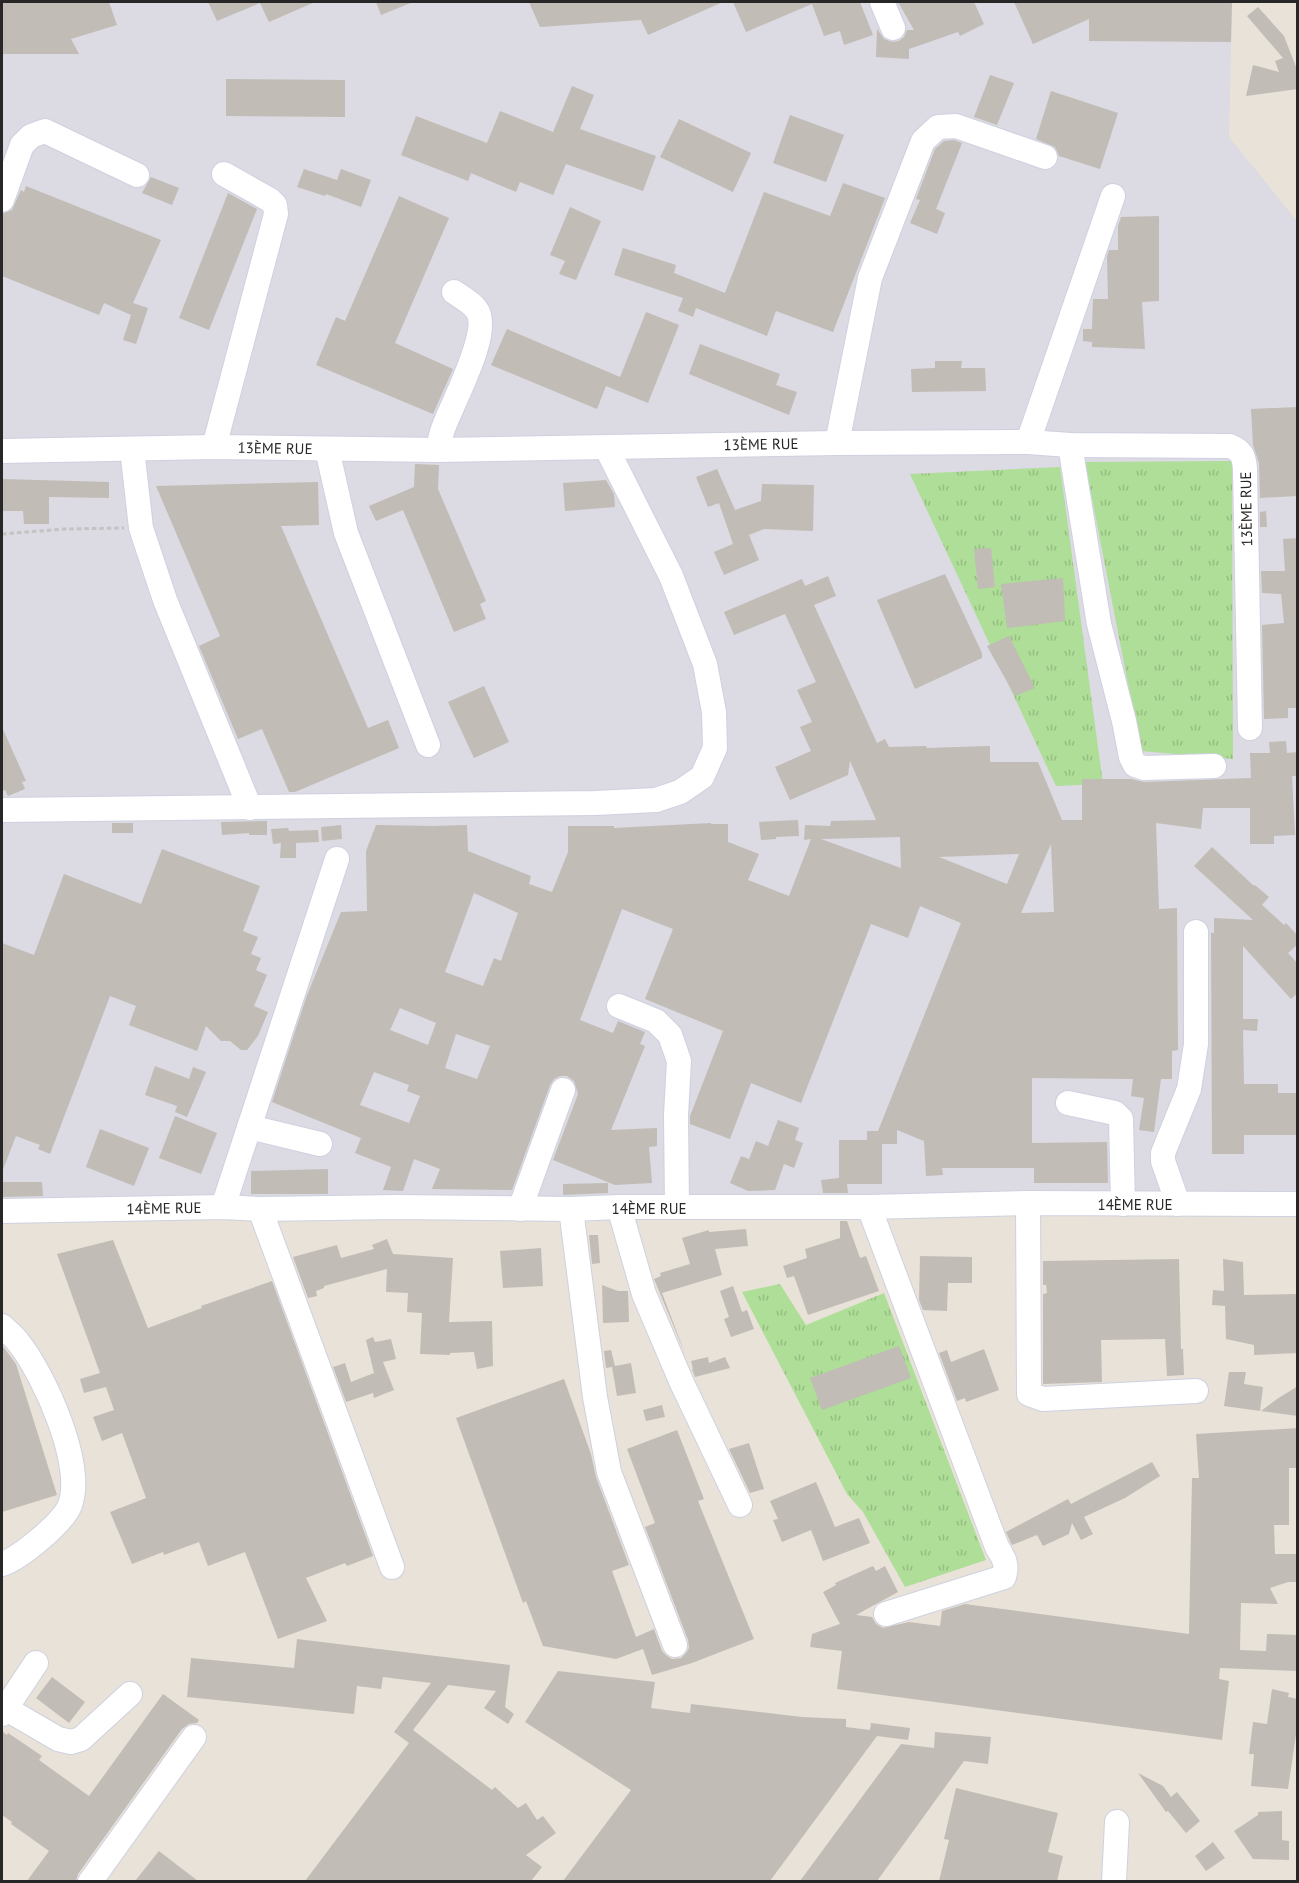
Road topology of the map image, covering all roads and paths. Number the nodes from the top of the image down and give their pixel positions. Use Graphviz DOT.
graph roads {
  1 [pos="882,2"];
  2 [pos="893,28"];
  3 [pos="1045,157"];
  4 [pos="224,174"];
  5 [pos="137,175"];
  6 [pos="1113,196"];
  7 [pos="2,200"];
  8 [pos="454,292"];
  9 [pos="1028,442"];
  10 [pos="837,443"];
  11 [pos="1070,445"];
  12 [pos="214,447"];
  13 [pos="606,447"];
  14 [pos="327,448"];
  15 [pos="132,449"];
  16 [pos="438,450"];
  17 [pos="2,451"];
  18 [pos="141,528"];
  19 [pos="2,534"];
  20 [pos="1250,728"];
  21 [pos="428,745"];
  22 [pos="1214,766"];
  23 [pos="250,808"];
  24 [pos="2,810"];
  25 [pos="337,859"];
  26 [pos="1196,932"];
  27 [pos="619,1006"];
  28 [pos="563,1090"];
  29 [pos="1068,1103"];
  30 [pos="249,1127"];
  31 [pos="320,1144"];
  32 [pos="1028,1203"];
  33 [pos="1123,1204"];
  34 [pos="1178,1204"];
  35 [pos="1298,1204"];
  36 [pos="223,1207"];
  37 [pos="619,1207"];
  38 [pos="677,1207"];
  39 [pos="869,1207"];
  40 [pos="260,1209"];
  41 [pos="520,1209"];
  42 [pos="571,1209"];
  43 [pos="2,1211"];
  44 [pos="2,1326"];
  45 [pos="1196,1391"];
  46 [pos="740,1505"];
  47 [pos="2,1564"];
  48 [pos="392,1567"];
  49 [pos="886,1614"];
  50 [pos="675,1645"];
  51 [pos="36,1663"];
  52 [pos="130,1694"];
  53 [pos="3,1711"];
  54 [pos="194,1737"];
  55 [pos="1117,1822"];
  56 [pos="90,1881"];
  57 [pos="1114,1881"];
  1 -- 2 [label="street"];
  3 -- 10 [label="street"];
  4 -- 12 [label="street"];
  5 -- 7 [label="street"];
  6 -- 9 [label="street"];
  8 -- 16 [label="street"];
  9 -- 10 [label="street, 13ÈME RUE"];
  9 -- 11 [label="street, 13ÈME RUE"];
  10 -- 13 [label="street, 13ÈME RUE"];
  11 -- 20 [label="street, 13ÈME RUE"];
  11 -- 22 [label="street"];
  12 -- 14 [label="street, 13ÈME RUE"];
  12 -- 15 [label="street, 13ÈME RUE"];
  13 -- 16 [label="street, 13ÈME RUE"];
  13 -- 23 [label="street"];
  14 -- 16 [label="street, 13ÈME RUE"];
  14 -- 21 [label="street"];
  15 -- 17 [label="street, 13ÈME RUE"];
  15 -- 18 [label="street"];
  18 -- 19 [label="path"];
  18 -- 23 [label="street"];
  23 -- 24 [label="street"];
  25 -- 30 [label="street"];
  26 -- 34 [label="street"];
  27 -- 38 [label="street"];
  28 -- 41 [label="street"];
  29 -- 33 [label="street"];
  30 -- 31 [label="street"];
  30 -- 36 [label="street"];
  32 -- 33 [label="street, 14ÈME RUE"];
  32 -- 39 [label="street, 14ÈME RUE"];
  32 -- 45 [label="street"];
  33 -- 34 [label="street, 14ÈME RUE"];
  34 -- 35 [label="street, 14ÈME RUE"];
  36 -- 40 [label="street, 14ÈME RUE"];
  36 -- 43 [label="street, 14ÈME RUE"];
  37 -- 38 [label="street, 14ÈME RUE"];
  37 -- 42 [label="street, 14ÈME RUE"];
  37 -- 46 [label="street"];
  38 -- 39 [label="street, 14ÈME RUE"];
  39 -- 49 [label="street"];
  40 -- 41 [label="street, 14ÈME RUE"];
  40 -- 48 [label="street"];
  41 -- 42 [label="street, 14ÈME RUE"];
  42 -- 50 [label="street"];
  44 -- 47 [label="street"];
  51 -- 53 [label="street"];
  52 -- 53 [label="street"];
  54 -- 56 [label="street"];
  55 -- 57 [label="street"];
}
